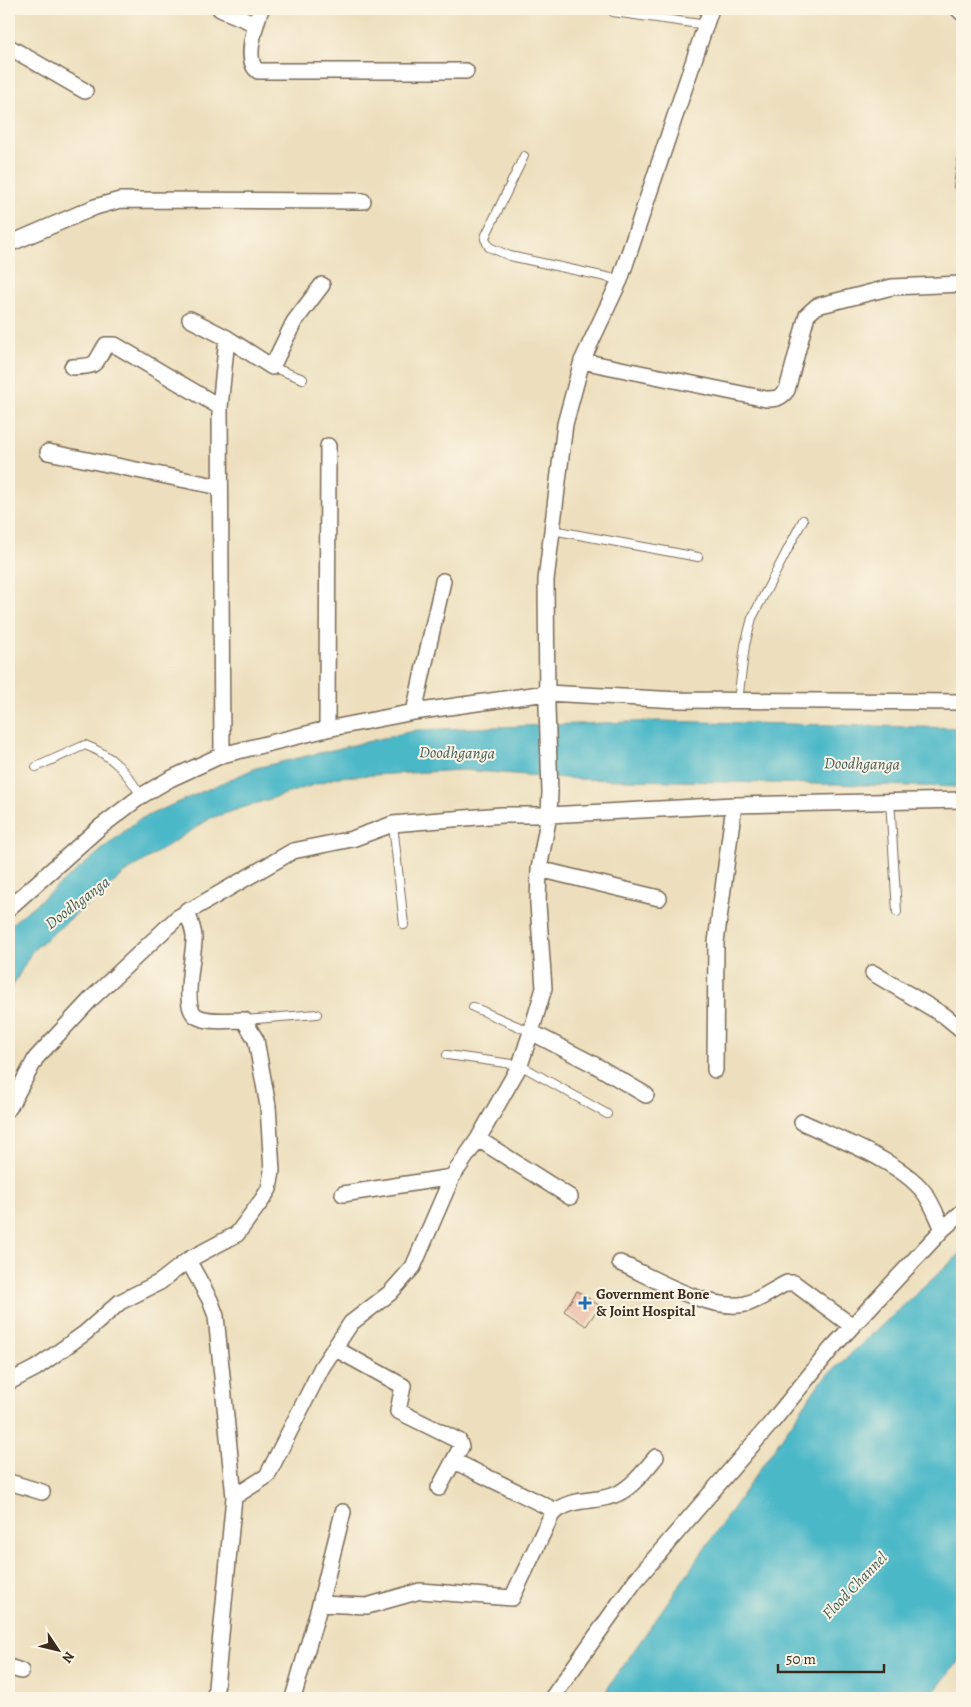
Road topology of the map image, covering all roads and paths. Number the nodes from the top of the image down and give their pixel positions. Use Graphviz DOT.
graph roads {
  1 [pos="220,9"];
  2 [pos="261,9"];
  3 [pos="711,9"];
  4 [pos="958,9"];
  5 [pos="613,12"];
  6 [pos="962,12"];
  7 [pos="256,24"];
  8 [pos="707,25"];
  9 [pos="9,47"];
  10 [pos="466,71"];
  11 [pos="85,91"];
  12 [pos="524,156"];
  13 [pos="962,160"];
  14 [pos="958,186"];
  15 [pos="363,201"];
  16 [pos="9,244"];
  17 [pos="620,280"];
  18 [pos="962,284"];
  19 [pos="322,285"];
  20 [pos="190,319"];
  21 [pos="227,338"];
  22 [pos="582,361"];
  23 [pos="272,366"];
  24 [pos="72,367"];
  25 [pos="303,379"];
  26 [pos="220,407"];
  27 [pos="328,446"];
  28 [pos="48,452"];
  29 [pos="220,487"];
  30 [pos="803,520"];
  31 [pos="552,530"];
  32 [pos="698,557"];
  33 [pos="442,581"];
  34 [pos="546,700"];
  35 [pos="738,701"];
  36 [pos="962,702"];
  37 [pos="414,712"];
  38 [pos="327,730"];
  39 [pos="222,755"];
  40 [pos="36,767"];
  41 [pos="141,796"];
  42 [pos="890,800"];
  43 [pos="962,800"];
  44 [pos="734,805"];
  45 [pos="549,815"];
  46 [pos="393,824"];
  47 [pos="538,869"];
  48 [pos="659,898"];
  49 [pos="9,908"];
  50 [pos="187,910"];
  51 [pos="897,912"];
  52 [pos="404,925"];
  53 [pos="874,973"];
  54 [pos="473,1007"];
  55 [pos="317,1014"];
  56 [pos="244,1020"];
  57 [pos="962,1030"];
  58 [pos="530,1032"];
  59 [pos="447,1054"];
  60 [pos="520,1064"];
  61 [pos="715,1070"];
  62 [pos="646,1094"];
  63 [pos="9,1108"];
  64 [pos="607,1114"];
  65 [pos="802,1122"];
  66 [pos="478,1139"];
  67 [pos="452,1177"];
  68 [pos="343,1194"];
  69 [pos="570,1197"];
  70 [pos="962,1212"];
  71 [pos="943,1229"];
  72 [pos="188,1260"];
  73 [pos="620,1263"];
  74 [pos="852,1326"];
  75 [pos="334,1348"];
  76 [pos="9,1382"];
  77 [pos="656,1458"];
  78 [pos="454,1461"];
  79 [pos="9,1482"];
  80 [pos="439,1488"];
  81 [pos="42,1492"];
  82 [pos="234,1497"];
  83 [pos="556,1511"];
  84 [pos="343,1512"];
  85 [pos="320,1604"];
  86 [pos="215,1698"];
  87 [pos="293,1698"];
  88 [pos="552,1698"];
  1 -- 7 [label="street"];
  2 -- 7 [label="street"];
  3 -- 8 [label="street"];
  4 -- 6 [label="street"];
  5 -- 8 [label="lane"];
  7 -- 10 [label="street"];
  8 -- 17 [label="street"];
  9 -- 11 [label="street"];
  12 -- 17 [label="lane"];
  13 -- 14 [label="lane"];
  15 -- 16 [label="street"];
  17 -- 22 [label="street"];
  18 -- 22 [label="street"];
  19 -- 23 [label="street"];
  20 -- 21 [label="street"];
  21 -- 23 [label="street"];
  21 -- 26 [label="street"];
  22 -- 31 [label="street"];
  23 -- 25 [label="lane"];
  24 -- 26 [label="street"];
  26 -- 29 [label="street"];
  27 -- 38 [label="street"];
  28 -- 29 [label="street"];
  29 -- 39 [label="street"];
  30 -- 35 [label="lane"];
  31 -- 32 [label="lane"];
  31 -- 34 [label="street"];
  33 -- 37 [label="street"];
  34 -- 35 [label="street"];
  34 -- 37 [label="street"];
  34 -- 45 [label="street"];
  35 -- 36 [label="street"];
  37 -- 38 [label="street"];
  38 -- 39 [label="street"];
  39 -- 41 [label="street"];
  40 -- 41 [label="lane"];
  41 -- 49 [label="street"];
  42 -- 43 [label="street"];
  42 -- 44 [label="street"];
  42 -- 51 [label="lane"];
  44 -- 45 [label="street"];
  44 -- 61 [label="street"];
  45 -- 46 [label="street"];
  45 -- 47 [label="street"];
  46 -- 50 [label="street"];
  46 -- 52 [label="lane"];
  47 -- 48 [label="street"];
  47 -- 58 [label="street"];
  50 -- 56 [label="street"];
  50 -- 63 [label="street"];
  53 -- 57 [label="street"];
  54 -- 58 [label="lane"];
  55 -- 56 [label="lane"];
  56 -- 72 [label="street"];
  58 -- 60 [label="street"];
  58 -- 62 [label="street"];
  59 -- 60 [label="lane"];
  60 -- 64 [label="lane"];
  60 -- 66 [label="street"];
  65 -- 71 [label="street"];
  66 -- 67 [label="street"];
  66 -- 69 [label="street"];
  67 -- 68 [label="street"];
  67 -- 75 [label="street"];
  70 -- 71 [label="street"];
  71 -- 74 [label="street"];
  72 -- 76 [label="street"];
  72 -- 82 [label="street"];
  73 -- 74 [label="street"];
  74 -- 88 [label="street"];
  75 -- 78 [label="street"];
  75 -- 82 [label="street"];
  77 -- 83 [label="street"];
  78 -- 80 [label="street"];
  78 -- 83 [label="street"];
  79 -- 81 [label="street"];
  82 -- 86 [label="street"];
  83 -- 85 [label="street"];
  84 -- 85 [label="street"];
  85 -- 87 [label="street"];
}
